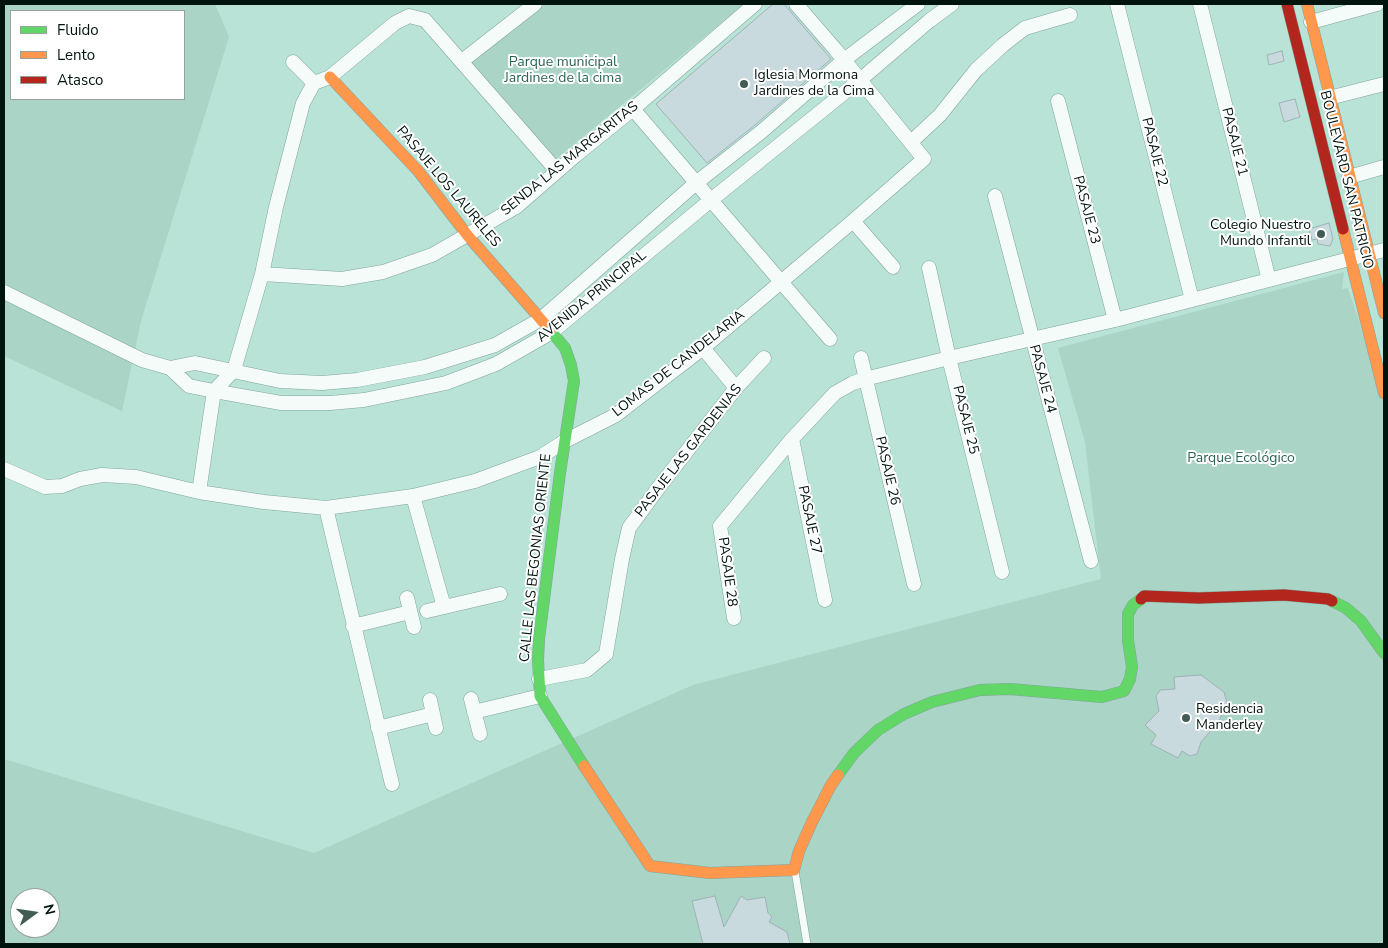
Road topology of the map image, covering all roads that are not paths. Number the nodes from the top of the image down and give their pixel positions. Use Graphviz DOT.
graph roads {
  1 [pos="535,4"];
  2 [pos="755,4"];
  3 [pos="796,4"];
  4 [pos="918,4"];
  5 [pos="952,4"];
  6 [pos="1117,4"];
  7 [pos="1200,4"];
  8 [pos="1286,4"];
  9 [pos="1306,4"];
  10 [pos="1377,4"];
  11 [pos="1070,15"];
  12 [pos="1311,22"];
  13 [pos="844,60"];
  14 [pos="462,61"];
  15 [pos="293,62"];
  16 [pos="330,77"];
  17 [pos="860,80"];
  18 [pos="314,84"];
  19 [pos="1384,84"];
  20 [pos="1329,98"];
  21 [pos="1058,101"];
  22 [pos="633,109"];
  23 [pos="910,142"];
  24 [pos="1384,167"];
  25 [pos="557,171"];
  26 [pos="1349,177"];
  27 [pos="696,183"];
  28 [pos="995,196"];
  29 [pos="711,200"];
  30 [pos="853,221"];
  31 [pos="468,236"];
  32 [pos="1384,250"];
  33 [pos="1369,254"];
  34 [pos="1351,258"];
  35 [pos="893,267"];
  36 [pos="929,268"];
  37 [pos="262,274"];
  38 [pos="1269,280"];
  39 [pos="781,282"];
  40 [pos="4,292"];
  41 [pos="1192,300"];
  42 [pos="1384,313"];
  43 [pos="541,319"];
  44 [pos="1115,320"];
  45 [pos="552,332"];
  46 [pos="830,339"];
  47 [pos="1031,339"];
  48 [pos="703,348"];
  49 [pos="764,358"];
  50 [pos="861,358"];
  51 [pos="949,358"];
  52 [pos="170,368"];
  53 [pos="234,370"];
  54 [pos="866,379"];
  55 [pos="736,388"];
  56 [pos="214,392"];
  57 [pos="1384,393"];
  58 [pos="792,439"];
  59 [pos="565,441"];
  60 [pos="4,469"];
  61 [pos="199,492"];
  62 [pos="413,496"];
  63 [pos="326,508"];
  64 [pos="1091,561"];
  65 [pos="1002,572"];
  66 [pos="914,584"];
  67 [pos="500,594"];
  68 [pos="406,598"];
  69 [pos="825,600"];
  70 [pos="444,607"];
  71 [pos="427,611"];
  72 [pos="410,612"];
  73 [pos="734,618"];
  74 [pos="353,626"];
  75 [pos="414,627"];
  76 [pos="1384,653"];
  77 [pos="539,679"];
  78 [pos="540,696"];
  79 [pos="430,700"];
  80 [pos="378,728"];
  81 [pos="480,734"];
  82 [pos="392,784"];
  83 [pos="794,870"];
  84 [pos="807,944"];
  1 -- 14 [label="street"];
  2 -- 22 [label="street, SENDA LAS MARGARITAS"];
  3 -- 13 [label="street, LOMAS DE CANDELARIA"];
  4 -- 13 [label="street, AVENIDA PRINCIPAL"];
  5 -- 17 [label="street, AVENIDA PRINCIPAL"];
  6 -- 41 [label="street, PASAJE 22"];
  7 -- 38 [label="street, PASAJE 21"];
  8 -- 34 [label="street, BOULEVARD SAN PATRICIO"];
  9 -- 12 [label="street, BOULEVARD SAN PATRICIO"];
  10 -- 12 [label="street"];
  11 -- 23 [label="street"];
  12 -- 20 [label="street, BOULEVARD SAN PATRICIO"];
  13 -- 17 [label="street, LOMAS DE CANDELARIA"];
  13 -- 27 [label="street, AVENIDA PRINCIPAL"];
  14 -- 16 [label="street"];
  14 -- 25 [label="street"];
  15 -- 18 [label="street"];
  16 -- 18 [label="street"];
  16 -- 31 [label="street, PASAJE LOS LAURELES"];
  17 -- 23 [label="street, LOMAS DE CANDELARIA"];
  17 -- 29 [label="street, AVENIDA PRINCIPAL"];
  18 -- 37 [label="street"];
  19 -- 20 [label="street"];
  20 -- 26 [label="street, BOULEVARD SAN PATRICIO"];
  21 -- 44 [label="street, PASAJE 23"];
  22 -- 25 [label="street, SENDA LAS MARGARITAS"];
  22 -- 27 [label="street"];
  23 -- 30 [label="street, LOMAS DE CANDELARIA"];
  24 -- 26 [label="street"];
  25 -- 31 [label="street, SENDA LAS MARGARITAS"];
  26 -- 33 [label="street, BOULEVARD SAN PATRICIO"];
  27 -- 29 [label="street"];
  27 -- 43 [label="street, AVENIDA PRINCIPAL"];
  28 -- 47 [label="street, PASAJE 24"];
  29 -- 39 [label="street"];
  29 -- 45 [label="street, AVENIDA PRINCIPAL"];
  30 -- 35 [label="street"];
  30 -- 39 [label="street, LOMAS DE CANDELARIA"];
  31 -- 37 [label="street, SENDA LAS MARGARITAS"];
  31 -- 43 [label="street, PASAJE LOS LAURELES"];
  32 -- 33 [label="street"];
  33 -- 34 [label="street"];
  33 -- 42 [label="street, BOULEVARD SAN PATRICIO"];
  34 -- 38 [label="street"];
  34 -- 57 [label="street, BOULEVARD SAN PATRICIO"];
  36 -- 51 [label="street, PASAJE 25"];
  37 -- 53 [label="street"];
  38 -- 41 [label="street"];
  39 -- 46 [label="street"];
  39 -- 48 [label="street, LOMAS DE CANDELARIA"];
  40 -- 52 [label="street"];
  41 -- 44 [label="street"];
  43 -- 45 [label="street, CALLE LAS BEGONIAS ORIENTE"];
  43 -- 53 [label="street, AVENIDA PRINCIPAL"];
  44 -- 47 [label="street"];
  45 -- 56 [label="street, AVENIDA PRINCIPAL"];
  45 -- 59 [label="street, CALLE LAS BEGONIAS ORIENTE"];
  47 -- 51 [label="street"];
  47 -- 64 [label="street, PASAJE 24"];
  48 -- 55 [label="street"];
  48 -- 59 [label="street, LOMAS DE CANDELARIA"];
  49 -- 55 [label="street, PASAJE LAS GARDENIAS"];
  50 -- 54 [label="street, PASAJE 26"];
  51 -- 54 [label="street"];
  51 -- 65 [label="street, PASAJE 25"];
  52 -- 53 [label="street, AVENIDA PRINCIPAL"];
  52 -- 56 [label="street, AVENIDA PRINCIPAL"];
  53 -- 56 [label="street"];
  54 -- 58 [label="street"];
  54 -- 66 [label="street, PASAJE 26"];
  55 -- 77 [label="street, PASAJE LAS GARDENIAS"];
  56 -- 61 [label="street"];
  58 -- 69 [label="street, PASAJE 27"];
  58 -- 73 [label="street, PASAJE 28"];
  59 -- 62 [label="street, LOMAS DE CANDELARIA"];
  59 -- 77 [label="street, CALLE LAS BEGONIAS ORIENTE"];
  60 -- 61 [label="street, LOMAS DE CANDELARIA"];
  61 -- 63 [label="street, LOMAS DE CANDELARIA"];
  62 -- 63 [label="street, LOMAS DE CANDELARIA"];
  62 -- 70 [label="street"];
  63 -- 74 [label="street"];
  67 -- 70 [label="street"];
  68 -- 72 [label="street"];
  70 -- 71 [label="street"];
  72 -- 74 [label="street"];
  72 -- 75 [label="street"];
  74 -- 80 [label="street"];
  76 -- 83 [label="street"];
  77 -- 78 [label="street, CALLE LAS BEGONIAS ORIENTE"];
  78 -- 81 [label="street"];
  78 -- 83 [label="street, CALLE LAS BEGONIAS ORIENTE"];
  79 -- 80 [label="street"];
  80 -- 82 [label="street"];
  83 -- 84 [label="lane"];
}
